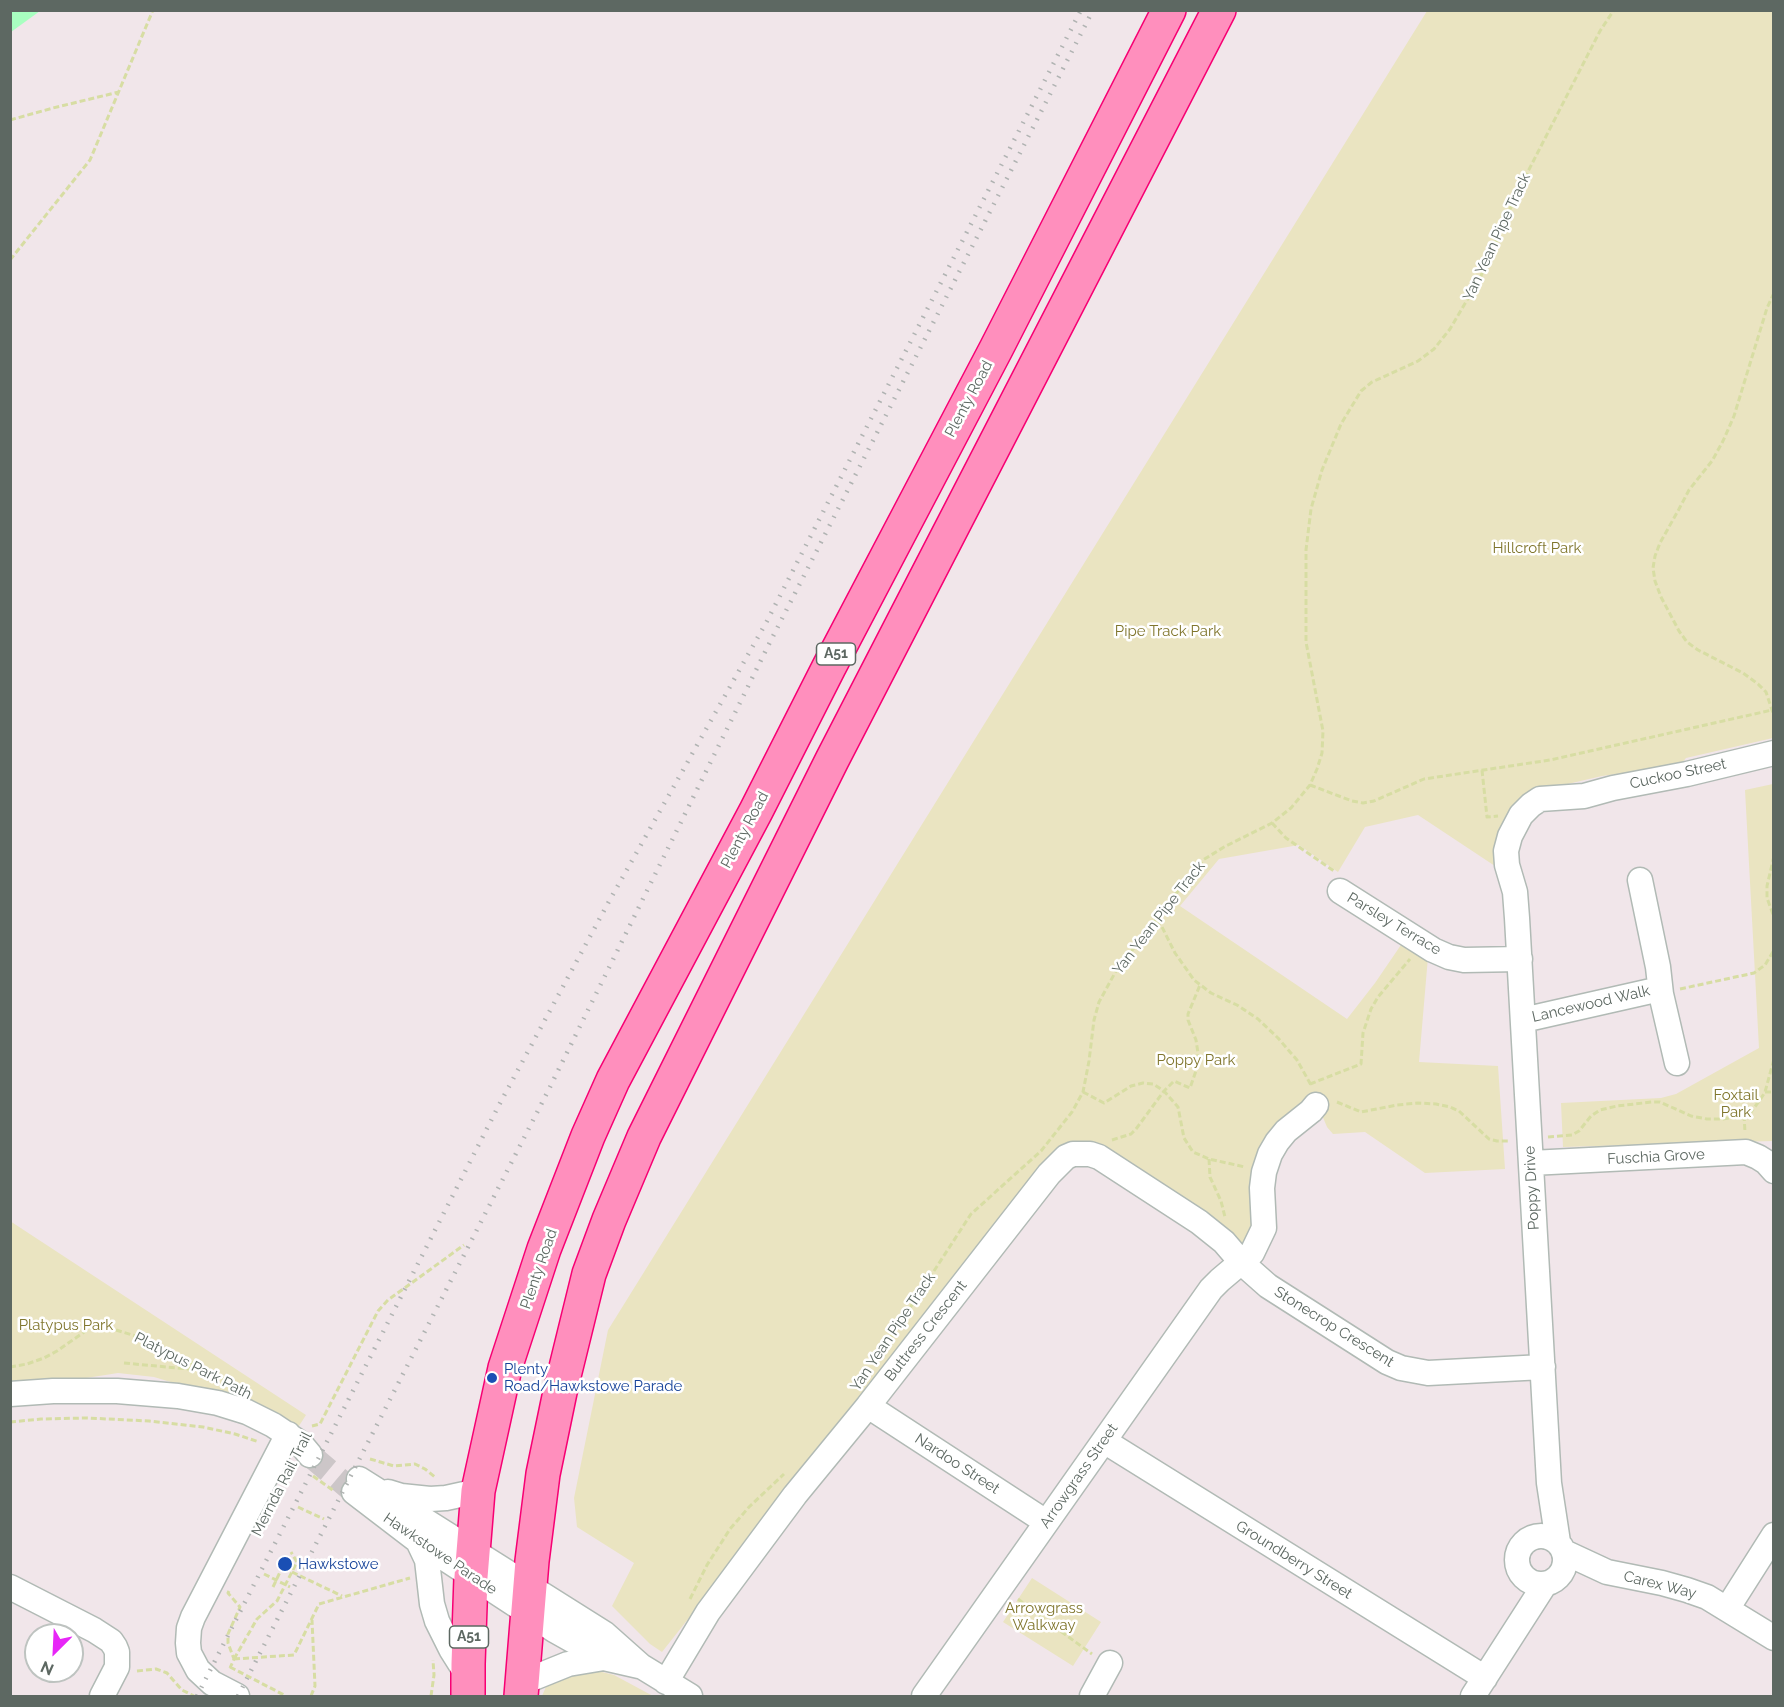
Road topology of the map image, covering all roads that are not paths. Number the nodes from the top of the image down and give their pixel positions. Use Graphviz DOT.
graph roads {
  1 [pos="1168,10"];
  2 [pos="1219,10"];
  3 [pos="1773,753"];
  4 [pos="1523,825"];
  5 [pos="1640,880"];
  6 [pos="1342,886"];
  7 [pos="1520,959"];
  8 [pos="1660,991"];
  9 [pos="1523,1020"];
  10 [pos="1677,1063"];
  11 [pos="1318,1094"];
  12 [pos="1531,1163"];
  13 [pos="1773,1171"];
  14 [pos="1242,1263"];
  15 [pos="1543,1367"];
  16 [pos="10,1394"];
  17 [pos="868,1406"];
  18 [pos="1104,1441"];
  19 [pos="358,1482"];
  20 [pos="1549,1483"];
  21 [pos="478,1491"];
  22 [pos="1046,1522"];
  23 [pos="1773,1535"];
  24 [pos="1530,1538"];
  25 [pos="418,1541"];
  26 [pos="1561,1547"];
  27 [pos="472,1564"];
  28 [pos="1607,1572"];
  29 [pos="1522,1575"];
  30 [pos="1552,1580"];
  31 [pos="10,1587"];
  32 [pos="529,1600"];
  33 [pos="1727,1609"];
  34 [pos="1515,1631"];
  35 [pos="1773,1638"];
  36 [pos="604,1658"];
  37 [pos="1109,1664"];
  38 [pos="641,1666"];
  39 [pos="666,1682"];
  40 [pos="229,1684"];
  41 [pos="468,1687"];
  42 [pos="1479,1688"];
  43 [pos="521,1690"];
  44 [pos="1097,1695"];
  45 [pos="102,1696"];
  46 [pos="690,1696"];
  47 [pos="924,1696"];
  1 -- 21 [label="highway, Plenty Road / A51"];
  2 -- 32 [label="highway"];
  3 -- 4 [label="street, Cuckoo Street"];
  4 -- 7 [label="street, Poppy Drive"];
  5 -- 8 [label="street, Lancewood Walk"];
  6 -- 7 [label="street, Parsley Terrace"];
  7 -- 9 [label="street, Poppy Drive"];
  8 -- 9 [label="street, Lancewood Walk"];
  8 -- 10 [label="street, Lancewood Walk"];
  9 -- 12 [label="street, Poppy Drive"];
  11 -- 14 [label="street, Arrowgrass Street"];
  12 -- 13 [label="street, Fuschia Grove"];
  12 -- 15 [label="street, Poppy Drive"];
  14 -- 15 [label="street, Stonecrop Crescent"];
  14 -- 17 [label="street, Buttress Crescent"];
  14 -- 18 [label="street, Arrowgrass Street"];
  15 -- 20 [label="street, Poppy Drive"];
  16 -- 40 [label="street"];
  17 -- 22 [label="street, Nardoo Street"];
  17 -- 39 [label="street, Buttress Crescent"];
  18 -- 22 [label="street, Arrowgrass Street"];
  18 -- 42 [label="street, Groundberry Street"];
  19 -- 21 [label="street"];
  19 -- 25 [label="street, Hawkstowe Parade"];
  19 -- 27 [label="street, Hawkstowe Parade"];
  20 -- 24 [label="street, Poppy Drive"];
  20 -- 26 [label="street, Poppy Drive"];
  21 -- 27 [label="highway, Plenty Road / A51"];
  22 -- 47 [label="street, Arrowgrass Street"];
  23 -- 33 [label="street"];
  24 -- 26 [label="street"];
  24 -- 29 [label="street"];
  25 -- 27 [label="street, Hawkstowe Parade"];
  25 -- 41 [label="street"];
  26 -- 28 [label="street, Carex Way"];
  26 -- 30 [label="street"];
  27 -- 32 [label="street, Hawkstowe Parade"];
  27 -- 41 [label="highway, Plenty Road / A51"];
  28 -- 30 [label="street, Carex Way"];
  28 -- 33 [label="street, Carex Way"];
  29 -- 30 [label="street"];
  29 -- 34 [label="street"];
  30 -- 34 [label="street"];
  31 -- 45 [label="street"];
  32 -- 36 [label="street"];
  32 -- 38 [label="street"];
  32 -- 43 [label="highway"];
  33 -- 35 [label="street, Carex Way"];
  34 -- 42 [label="street"];
  36 -- 38 [label="street"];
  36 -- 43 [label="street"];
  37 -- 44 [label="street"];
  38 -- 39 [label="street"];
  39 -- 46 [label="street"];
}
